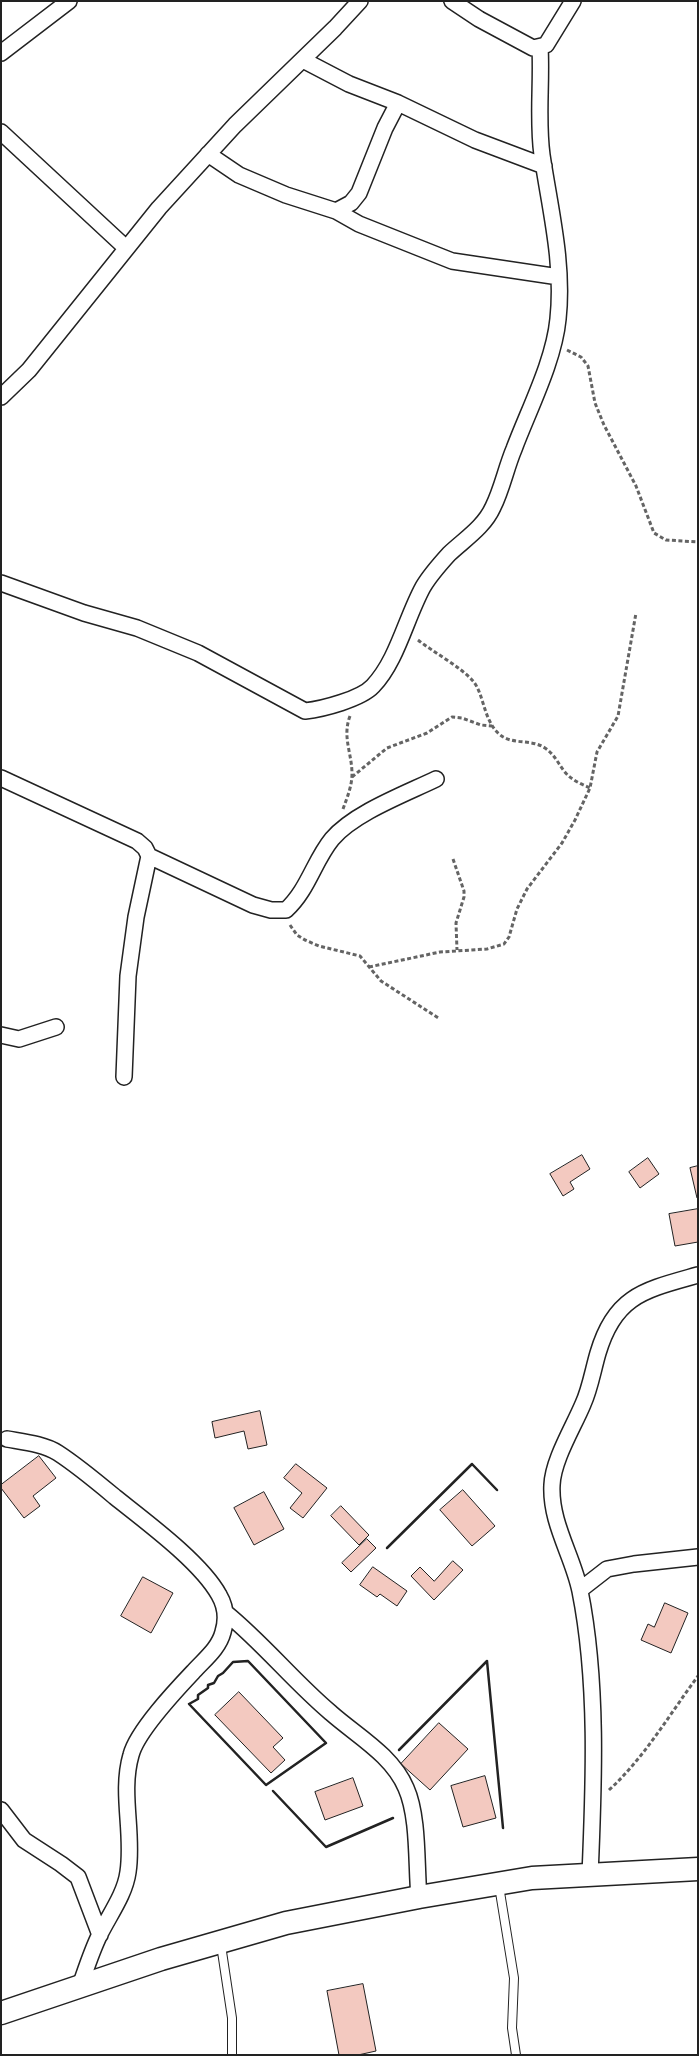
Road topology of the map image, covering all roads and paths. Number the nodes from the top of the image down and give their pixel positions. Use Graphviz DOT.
graph roads {
  1 [pos="69,1"];
  2 [pos="360,1"];
  3 [pos="452,1"];
  4 [pos="573,1"];
  5 [pos="540,47"];
  6 [pos="1,52"];
  7 [pos="303,60"];
  8 [pos="398,103"];
  9 [pos="1,132"];
  10 [pos="208,154"];
  11 [pos="544,166"];
  12 [pos="336,211"];
  13 [pos="126,248"];
  14 [pos="559,277"];
  15 [pos="554,345"];
  16 [pos="1,397"];
  17 [pos="698,542"];
  18 [pos="1,583"];
  19 [pos="636,613"];
  20 [pos="404,629"];
  21 [pos="364,693"];
  22 [pos="492,726"];
  23 [pos="352,777"];
  24 [pos="1,778"];
  25 [pos="436,779"];
  26 [pos="590,788"];
  27 [pos="344,827"];
  28 [pos="149,856"];
  29 [pos="453,860"];
  30 [pos="286,910"];
  31 [pos="456,950"];
  32 [pos="368,967"];
  33 [pos="440,1019"];
  34 [pos="56,1027"];
  35 [pos="1,1035"];
  36 [pos="124,1077"];
  37 [pos="698,1275"];
  38 [pos="7,1439"];
  39 [pos="698,1557"];
  40 [pos="580,1590"];
  41 [pos="226,1613"];
  42 [pos="698,1676"];
  43 [pos="593,1803"];
  44 [pos="1,1810"];
  45 [pos="698,1870"];
  46 [pos="590,1875"];
  47 [pos="498,1884"];
  48 [pos="419,1897"];
  49 [pos="100,1935"];
  50 [pos="220,1940"];
  51 [pos="80,1986"];
  52 [pos="1,2013"];
  53 [pos="232,2055"];
  54 [pos="516,2055"];
  1 -- 6 [label="street"];
  2 -- 7 [label="street"];
  3 -- 5 [label="street"];
  4 -- 5 [label="street"];
  5 -- 11 [label="street"];
  7 -- 8 [label="street"];
  7 -- 10 [label="street"];
  8 -- 11 [label="street"];
  8 -- 12 [label="street"];
  9 -- 13 [label="street"];
  10 -- 12 [label="street"];
  10 -- 13 [label="street"];
  11 -- 14 [label="street"];
  12 -- 14 [label="street"];
  13 -- 16 [label="street"];
  14 -- 15 [label="street"];
  15 -- 17 [label="path"];
  15 -- 20 [label="street"];
  18 -- 21 [label="street"];
  19 -- 26 [label="path"];
  20 -- 21 [label="street"];
  20 -- 22 [label="path"];
  21 -- 23 [label="path"];
  22 -- 23 [label="path"];
  22 -- 26 [label="path"];
  23 -- 27 [label="path"];
  24 -- 28 [label="street"];
  25 -- 27 [label="street"];
  26 -- 31 [label="path"];
  27 -- 30 [label="street"];
  28 -- 30 [label="street"];
  28 -- 36 [label="street"];
  29 -- 31 [label="path"];
  30 -- 32 [label="path"];
  31 -- 32 [label="path"];
  32 -- 33 [label="path"];
  34 -- 35 [label="street"];
  37 -- 40 [label="street"];
  38 -- 41 [label="street"];
  39 -- 40 [label="street"];
  40 -- 43 [label="street"];
  41 -- 48 [label="street"];
  41 -- 49 [label="street"];
  42 -- 43 [label="path"];
  43 -- 46 [label="street"];
  44 -- 49 [label="street"];
  45 -- 46 [label="main road"];
  46 -- 47 [label="main road"];
  47 -- 48 [label="main road"];
  47 -- 54 [label="lane"];
  48 -- 50 [label="main road"];
  49 -- 51 [label="street"];
  50 -- 51 [label="main road"];
  50 -- 53 [label="lane"];
  51 -- 52 [label="main road"];
}
